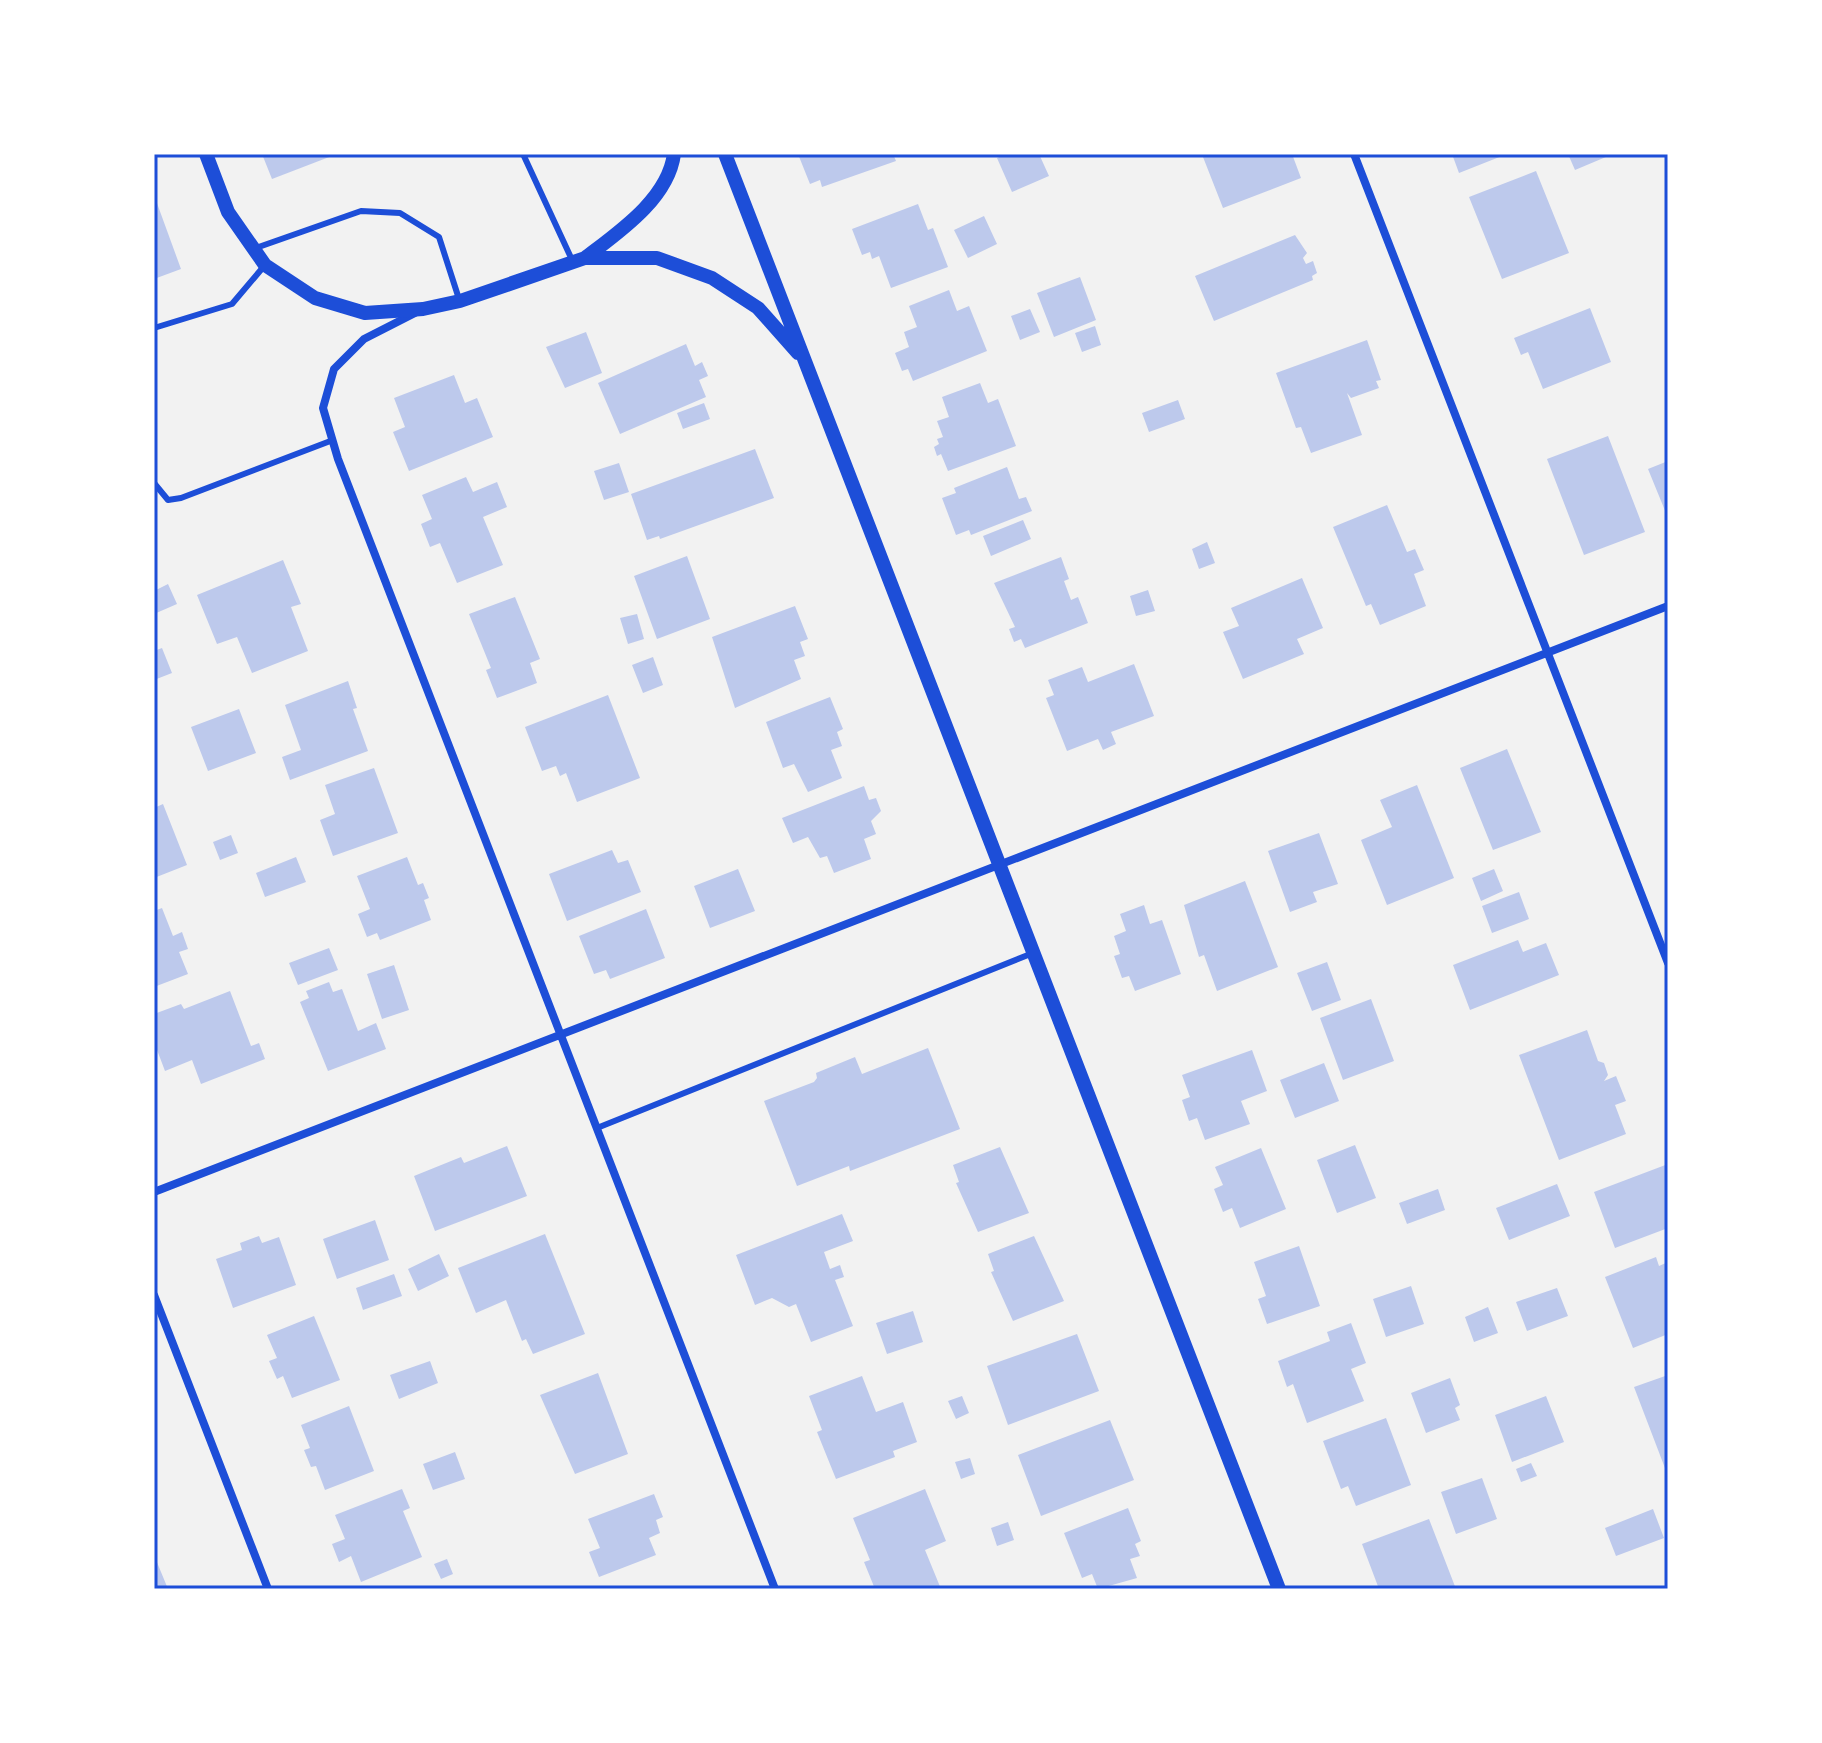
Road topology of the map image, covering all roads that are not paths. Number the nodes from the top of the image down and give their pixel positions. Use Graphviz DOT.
graph roads {
  1 [pos="206,154"];
  2 [pos="523,154"];
  3 [pos="674,154"];
  4 [pos="725,154"];
  5 [pos="1354,154"];
  6 [pos="253,249"];
  7 [pos="579,260"];
  8 [pos="265,265"];
  9 [pos="460,301"];
  10 [pos="423,309"];
  11 [pos="154,328"];
  12 [pos="806,363"];
  13 [pos="333,440"];
  14 [pos="154,483"];
  15 [pos="1668,606"];
  16 [pos="1548,653"];
  17 [pos="999,866"];
  18 [pos="1033,953"];
  19 [pos="1668,963"];
  20 [pos="561,1035"];
  21 [pos="597,1128"];
  22 [pos="154,1192"];
  23 [pos="154,1295"];
  24 [pos="268,1589"];
  25 [pos="775,1589"];
  26 [pos="1279,1589"];
  1 -- 6 [label="street"];
  2 -- 7 [label="lane"];
  3 -- 7 [label="street"];
  4 -- 12 [label="street"];
  5 -- 16 [label="street"];
  6 -- 8 [label="street"];
  6 -- 9 [label="lane"];
  7 -- 9 [label="street"];
  7 -- 12 [label="street"];
  8 -- 10 [label="street"];
  8 -- 11 [label="lane"];
  9 -- 10 [label="street"];
  10 -- 13 [label="street"];
  12 -- 17 [label="street"];
  13 -- 14 [label="lane"];
  13 -- 20 [label="street"];
  15 -- 16 [label="street"];
  16 -- 17 [label="street"];
  16 -- 19 [label="street"];
  17 -- 18 [label="street"];
  17 -- 20 [label="street"];
  18 -- 21 [label="lane"];
  18 -- 26 [label="street"];
  20 -- 21 [label="street"];
  20 -- 22 [label="street"];
  21 -- 25 [label="street"];
  23 -- 24 [label="street"];
}
